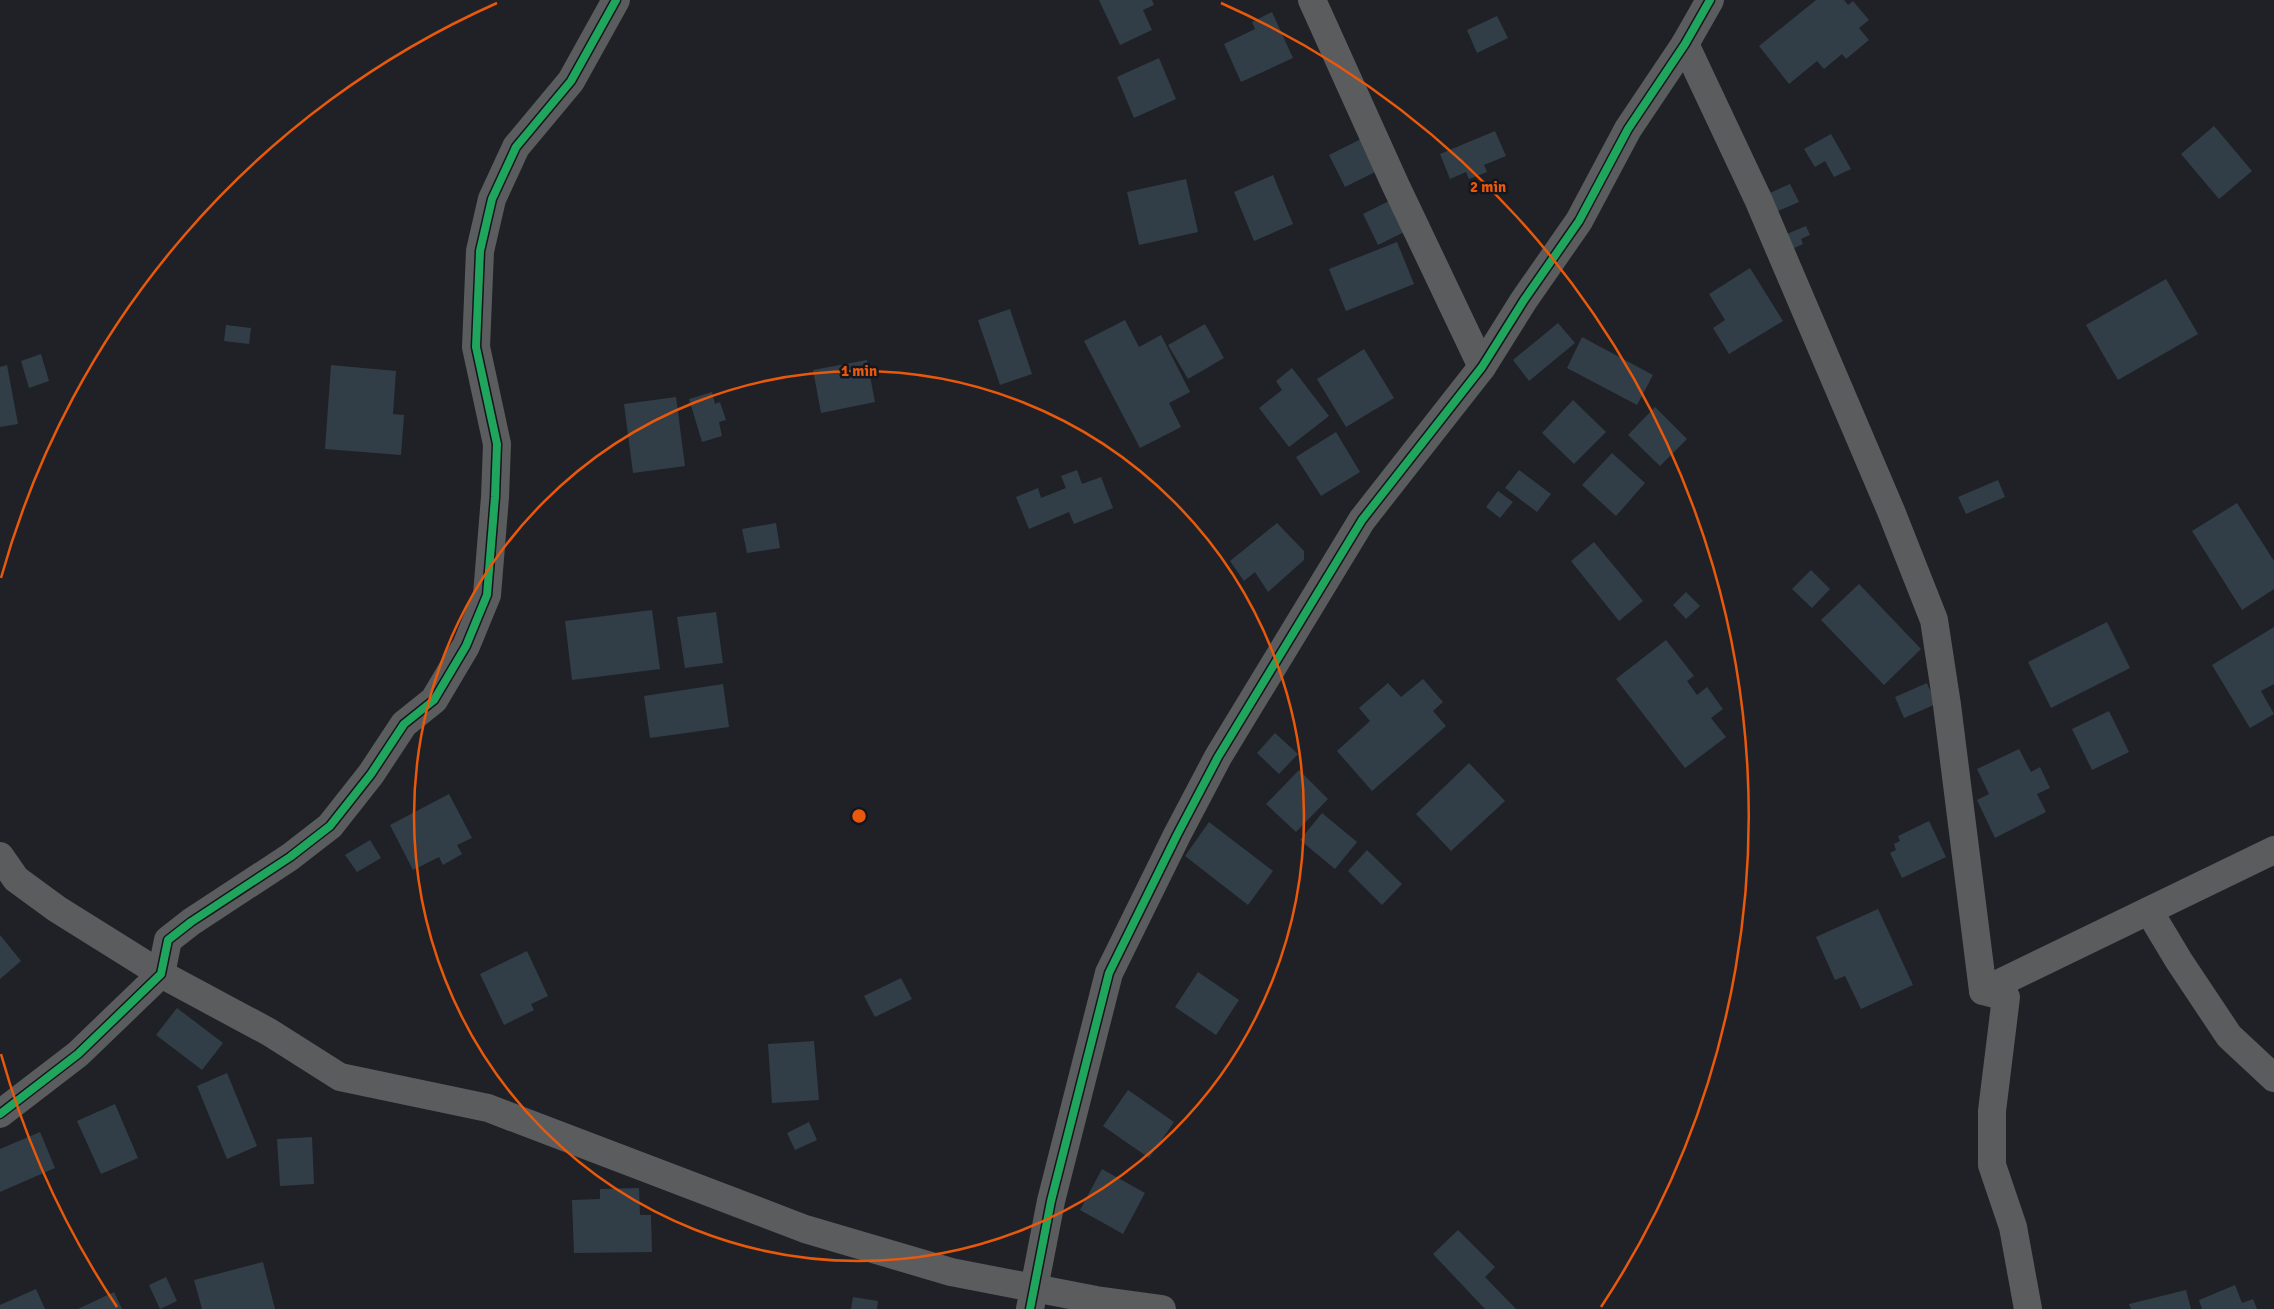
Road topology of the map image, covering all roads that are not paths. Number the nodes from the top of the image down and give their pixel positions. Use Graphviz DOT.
graph roads {
  1 [pos="616,0"];
  2 [pos="1312,0"];
  3 [pos="1710,0"];
  4 [pos="1685,44"];
  5 [pos="1482,367"];
  6 [pos="2274,850"];
  7 [pos="0,856"];
  8 [pos="2149,911"];
  9 [pos="161,974"];
  10 [pos="1983,991"];
  11 [pos="2274,1078"];
  12 [pos="0,1114"];
  13 [pos="1032,1299"];
  14 [pos="1162,1309"];
  15 [pos="2028,1309"];
  1 -- 9 [label="street"];
  2 -- 5 [label="street"];
  3 -- 4 [label="street"];
  4 -- 5 [label="street"];
  4 -- 10 [label="street"];
  5 -- 13 [label="street"];
  6 -- 8 [label="street"];
  7 -- 9 [label="street"];
  8 -- 10 [label="street"];
  8 -- 11 [label="street"];
  9 -- 12 [label="street"];
  9 -- 13 [label="street"];
  10 -- 15 [label="street"];
  13 -- 14 [label="street"];
}
